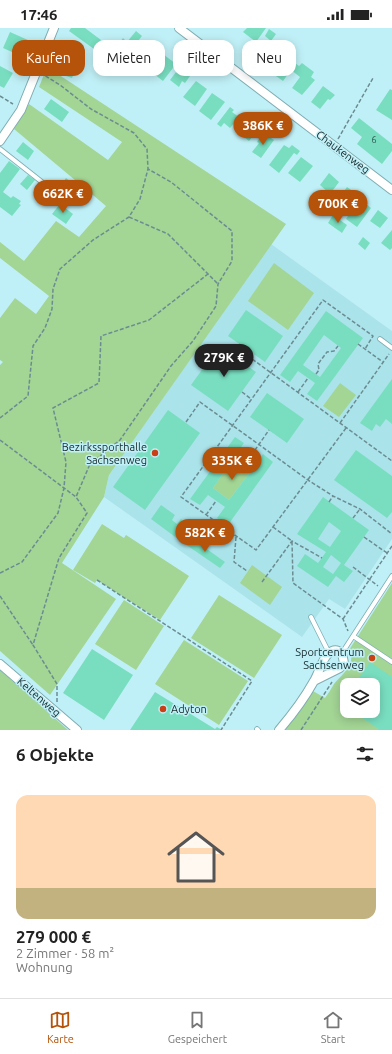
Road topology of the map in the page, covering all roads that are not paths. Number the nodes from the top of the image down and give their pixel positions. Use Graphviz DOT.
graph roads {
  1 [pos="54,28"];
  2 [pos="179,28"];
  3 [pos="0,141"];
  4 [pos="0,150"];
  5 [pos="48,186"];
  6 [pos="392,190"];
  7 [pos="380,339"];
  8 [pos="392,349"];
  9 [pos="392,576"];
  10 [pos="311,618"];
  11 [pos="353,636"];
  12 [pos="329,653"];
  13 [pos="342,653"];
  14 [pos="392,662"];
  15 [pos="0,664"];
  16 [pos="314,681"];
  17 [pos="77,730"];
  18 [pos="279,730"];
  1 -- 3 [label="street"];
  2 -- 6 [label="street, Chaukenweg"];
  4 -- 5 [label="lane"];
  7 -- 8 [label="lane"];
  9 -- 11 [label="lane"];
  10 -- 12 [label="lane"];
  11 -- 13 [label="lane"];
  11 -- 14 [label="lane"];
  12 -- 13 [label="street"];
  12 -- 16 [label="street"];
  13 -- 16 [label="street"];
  15 -- 17 [label="street, Keltenweg"];
  16 -- 18 [label="street"];
}
